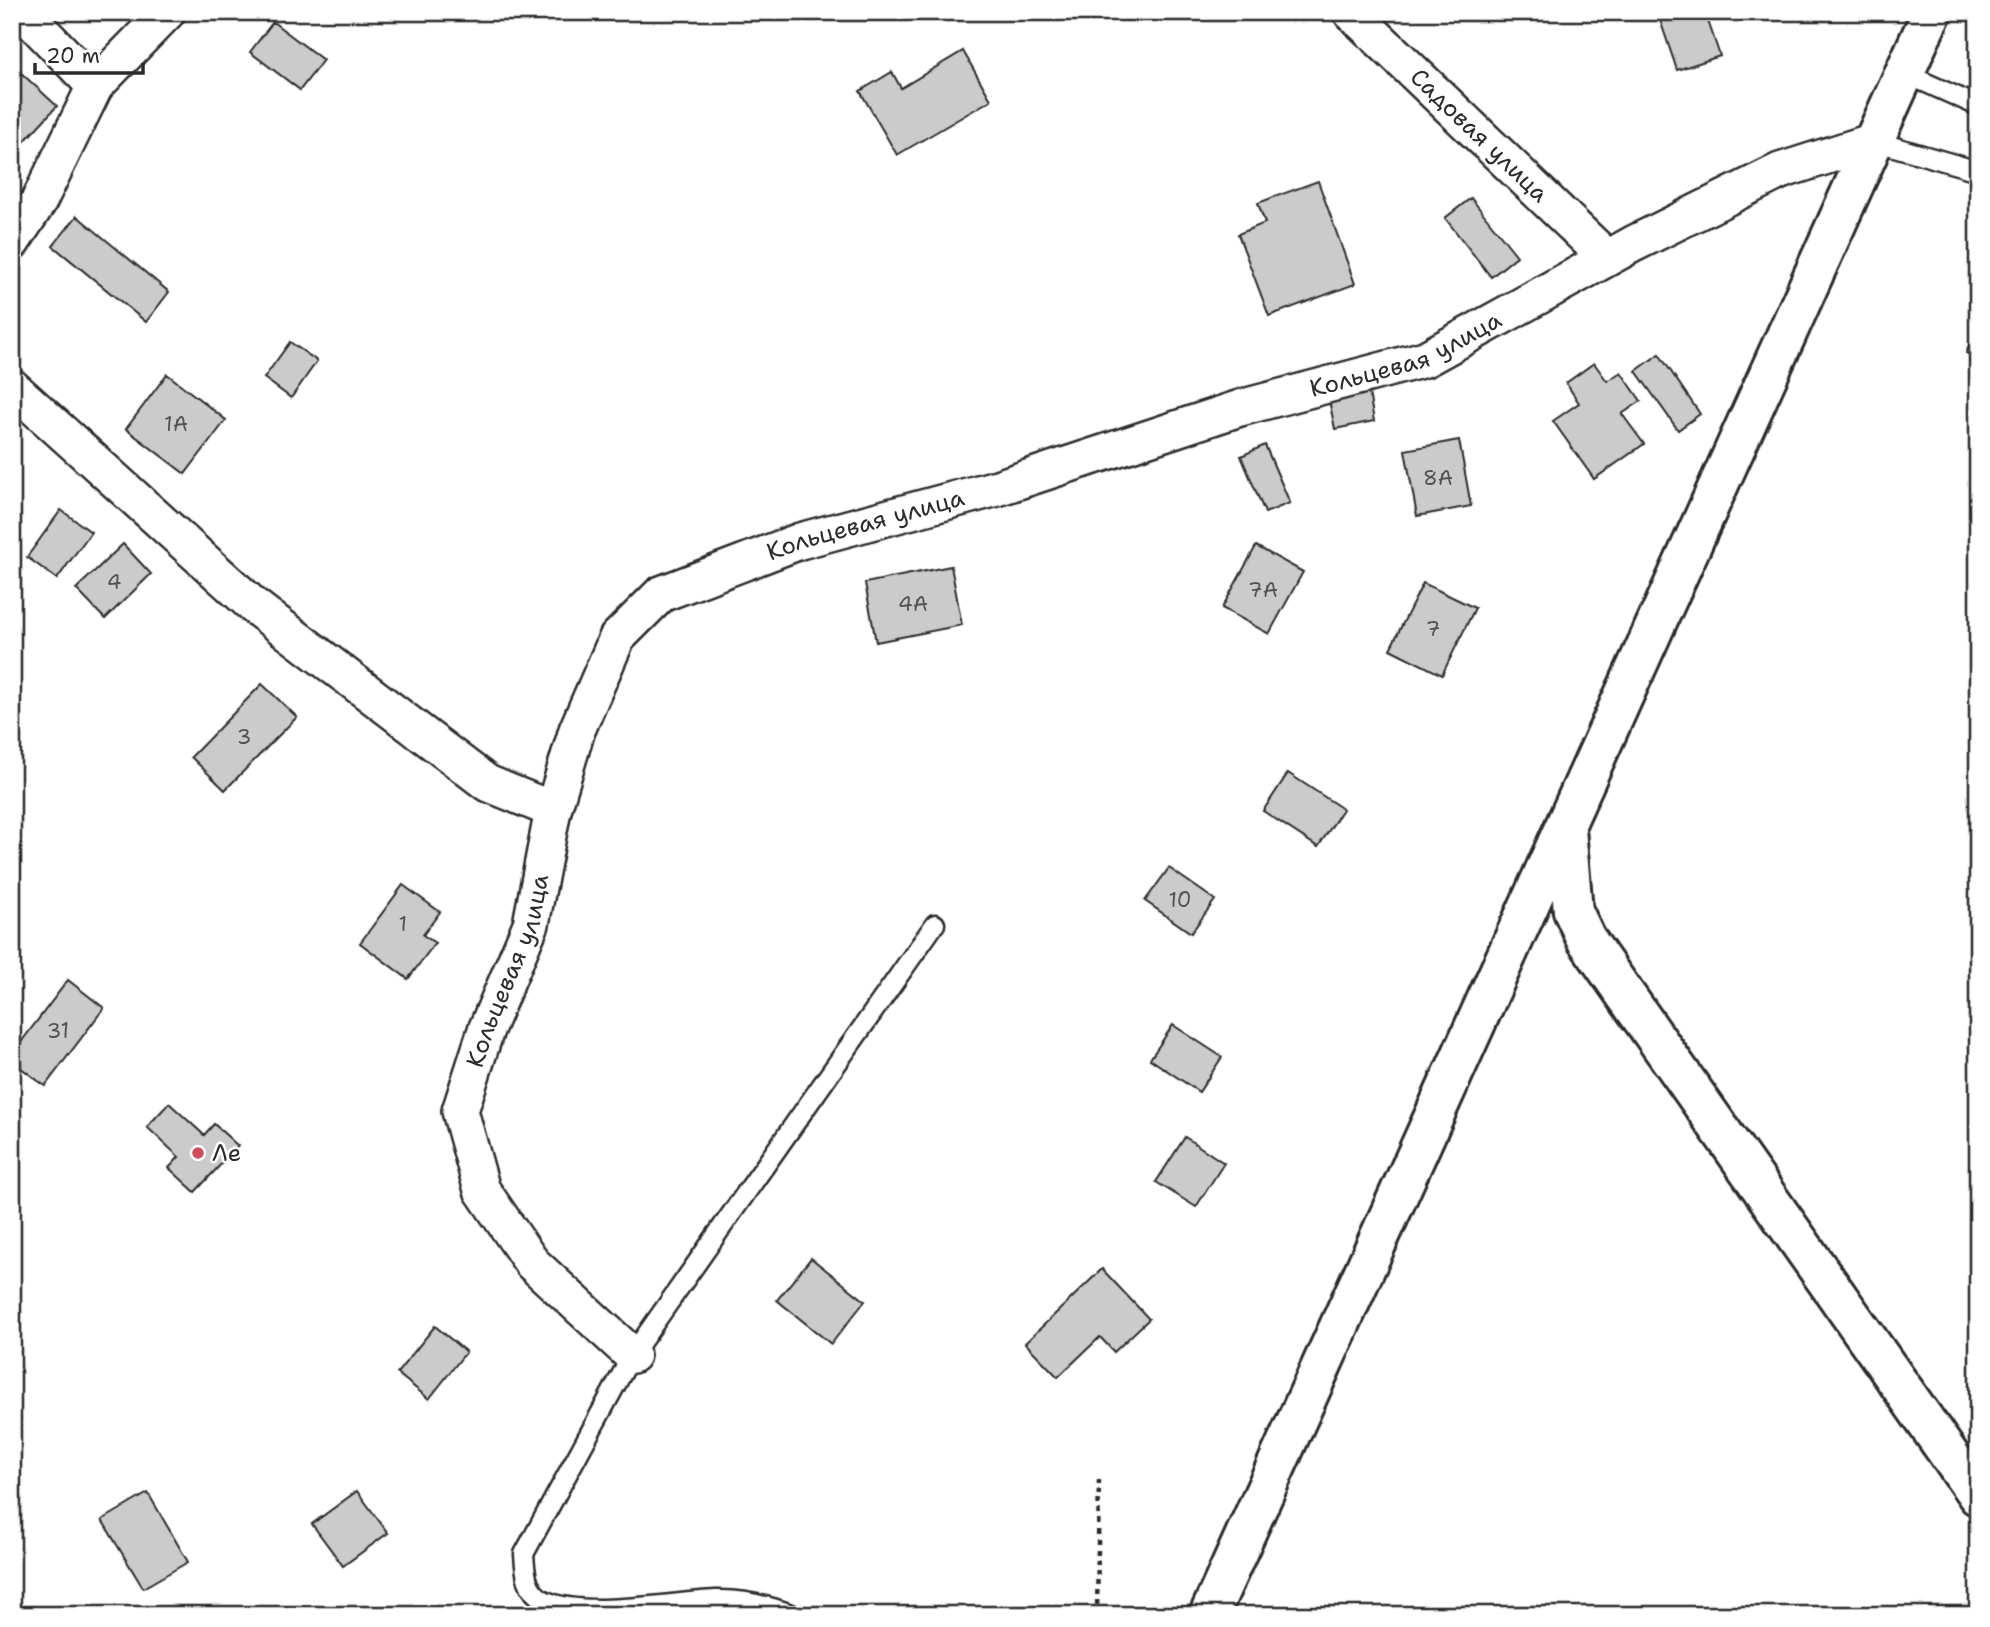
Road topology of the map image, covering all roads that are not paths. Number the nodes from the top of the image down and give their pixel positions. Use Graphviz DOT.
graph roads {
  1 [pos="23,12"];
  2 [pos="167,12"];
  3 [pos="1351,12"];
  4 [pos="1932,12"];
  5 [pos="1904,73"];
  6 [pos="95,86"];
  7 [pos="1978,106"];
  8 [pos="1874,141"];
  9 [pos="1978,171"];
  10 [pos="12,242"];
  11 [pos="1607,258"];
  12 [pos="12,387"];
  13 [pos="553,810"];
  14 [pos="1565,823"];
  15 [pos="935,924"];
  16 [pos="632,1355"];
  17 [pos="1978,1496"];
  18 [pos="794,1615"];
  19 [pos="1209,1615"];
  1 -- 6 [label="street"];
  2 -- 6 [label="street"];
  3 -- 11 [label="street, Садовая улица"];
  4 -- 5 [label="street"];
  5 -- 7 [label="lane"];
  5 -- 8 [label="street"];
  6 -- 10 [label="street"];
  8 -- 9 [label="lane"];
  8 -- 11 [label="street, Кольцевая улица"];
  8 -- 14 [label="street"];
  11 -- 13 [label="street, Кольцевая улица"];
  12 -- 13 [label="street"];
  13 -- 16 [label="street, Кольцевая улица"];
  14 -- 17 [label="street"];
  14 -- 19 [label="street"];
  15 -- 16 [label="lane"];
  16 -- 18 [label="lane"];
}
